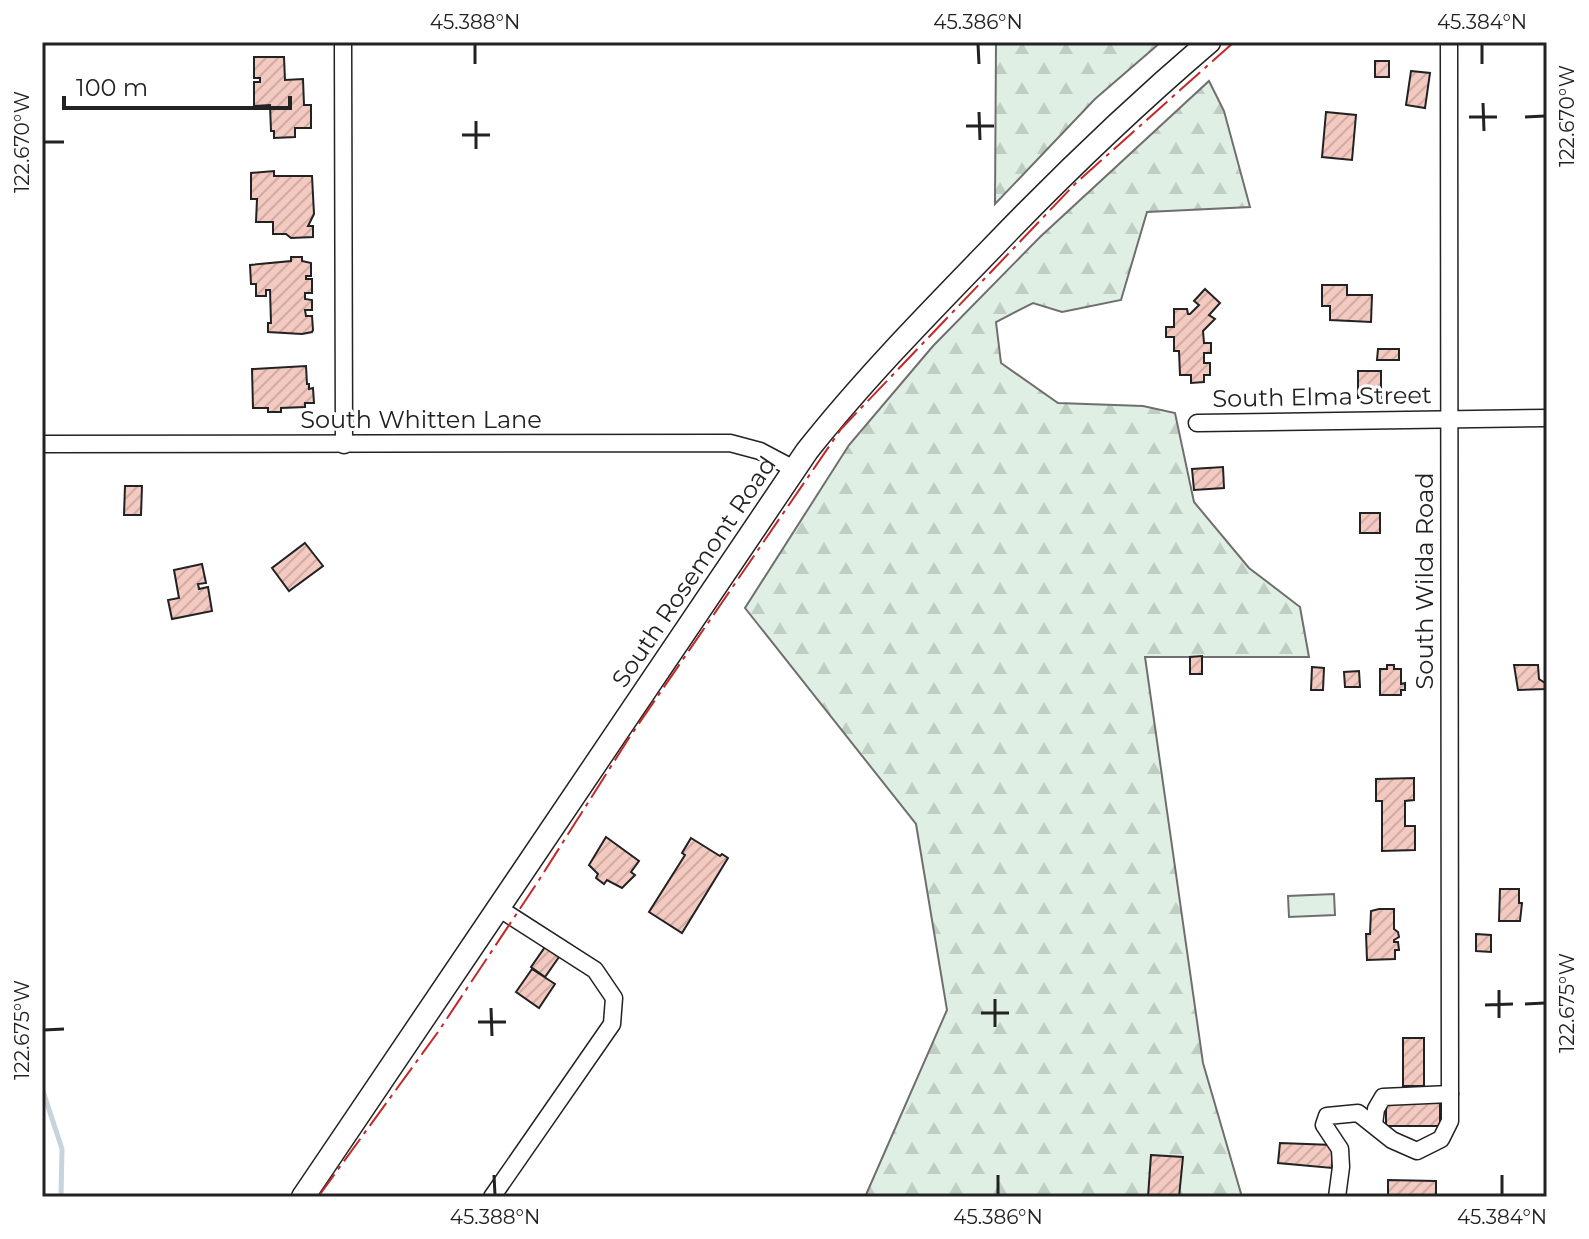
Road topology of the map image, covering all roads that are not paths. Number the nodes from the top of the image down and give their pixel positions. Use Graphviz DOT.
graph roads {
  1 [pos="343,42"];
  2 [pos="1209,42"];
  3 [pos="1449,42"];
  4 [pos="1449,418"];
  5 [pos="1547,418"];
  6 [pos="1197,423"];
  7 [pos="42,444"];
  8 [pos="344,445"];
  9 [pos="794,469"];
  10 [pos="500,909"];
  11 [pos="1450,1094"];
  12 [pos="1374,1124"];
  13 [pos="303,1197"];
  14 [pos="492,1197"];
  15 [pos="1337,1197"];
  1 -- 8 [label="street"];
  2 -- 9 [label="main road, South Rosemont Road"];
  3 -- 4 [label="street, South Wilda Road"];
  4 -- 5 [label="street, South Elma Street"];
  4 -- 6 [label="street, South Elma Street"];
  4 -- 11 [label="street, South Wilda Road"];
  7 -- 8 [label="street, South Whitten Lane"];
  8 -- 9 [label="street, South Whitten Lane"];
  9 -- 10 [label="main road, South Rosemont Road"];
  10 -- 13 [label="main road, South Rosemont Road"];
  10 -- 14 [label="street"];
  11 -- 12 [label="street"];
  11 -- 12 [label="street, South Wilda Road"];
  12 -- 15 [label="street"];
}
